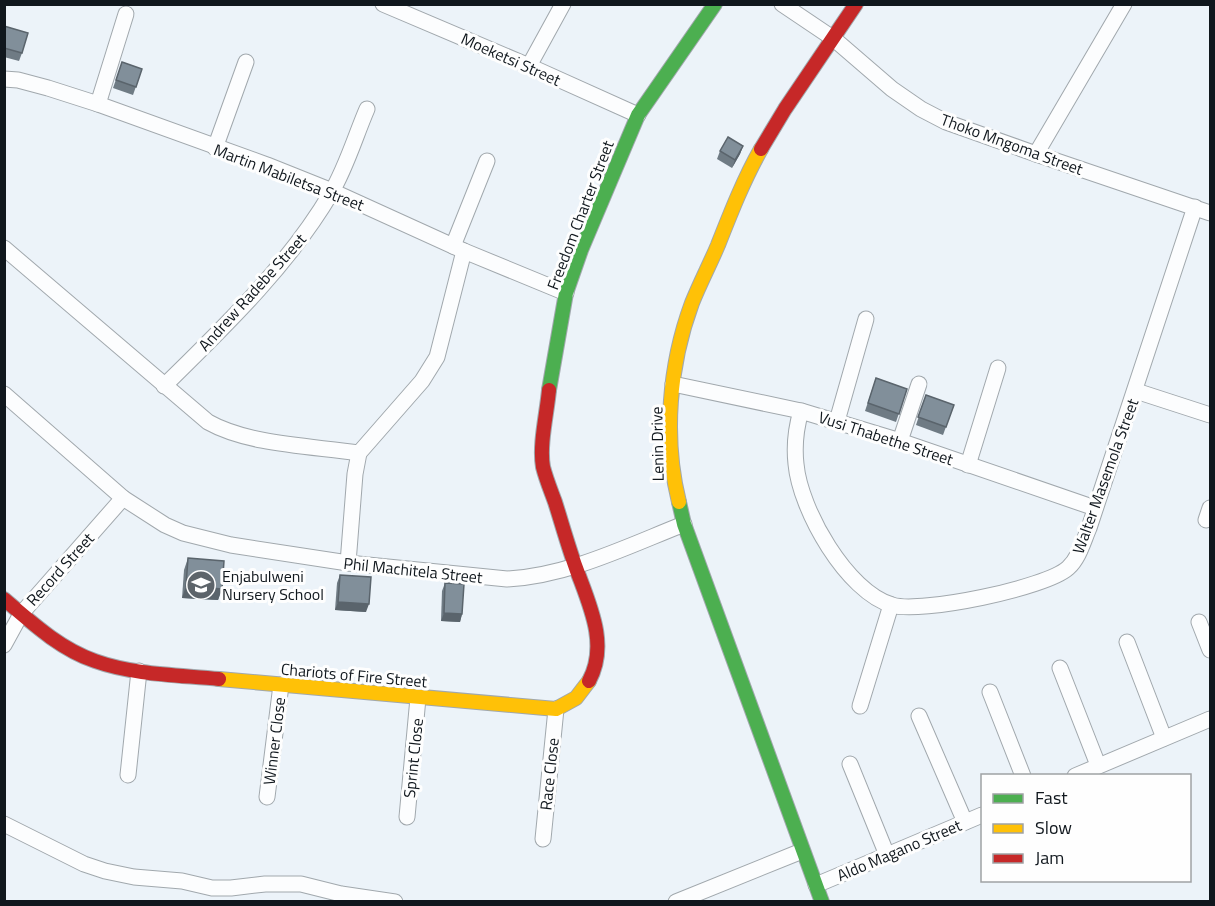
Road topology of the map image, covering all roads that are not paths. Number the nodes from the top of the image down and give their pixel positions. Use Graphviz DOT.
graph roads {
  1 [pos="383,4"];
  2 [pos="563,4"];
  3 [pos="715,4"];
  4 [pos="783,4"];
  5 [pos="856,4"];
  6 [pos="1124,4"];
  7 [pos="409,9"];
  8 [pos="126,14"];
  9 [pos="834,39"];
  10 [pos="246,63"];
  11 [pos="529,66"];
  12 [pos="4,79"];
  13 [pos="98,104"];
  14 [pos="367,109"];
  15 [pos="638,115"];
  16 [pos="215,148"];
  17 [pos="1035,154"];
  18 [pos="487,161"];
  19 [pos="332,191"];
  20 [pos="1195,207"];
  21 [pos="1210,213"];
  22 [pos="4,248"];
  23 [pos="458,249"];
  24 [pos="566,293"];
  25 [pos="866,319"];
  26 [pos="998,368"];
  27 [pos="673,384"];
  28 [pos="919,384"];
  29 [pos="164,386"];
  30 [pos="1136,391"];
  31 [pos="4,394"];
  32 [pos="801,411"];
  33 [pos="1210,415"];
  34 [pos="837,421"];
  35 [pos="900,441"];
  36 [pos="359,453"];
  37 [pos="969,465"];
  38 [pos="123,498"];
  39 [pos="1095,508"];
  40 [pos="684,525"];
  41 [pos="348,563"];
  42 [pos="575,566"];
  43 [pos="4,599"];
  44 [pos="891,605"];
  45 [pos="21,614"];
  46 [pos="1199,622"];
  47 [pos="1127,642"];
  48 [pos="4,645"];
  49 [pos="1210,650"];
  50 [pos="1060,668"];
  51 [pos="139,671"];
  52 [pos="280,685"];
  53 [pos="990,692"];
  54 [pos="418,698"];
  55 [pos="860,706"];
  56 [pos="556,709"];
  57 [pos="919,716"];
  58 [pos="1210,719"];
  59 [pos="1164,738"];
  60 [pos="850,764"];
  61 [pos="1098,765"];
  62 [pos="1022,774"];
  63 [pos="1079,774"];
  64 [pos="128,775"];
  65 [pos="267,797"];
  66 [pos="981,815"];
  67 [pos="407,817"];
  68 [pos="965,822"];
  69 [pos="4,824"];
  70 [pos="543,839"];
  71 [pos="802,851"];
  72 [pos="887,855"];
  73 [pos="816,885"];
  74 [pos="395,902"];
  75 [pos="676,902"];
  76 [pos="822,902"];
  1 -- 7 [label="street, Moeketsi Street"];
  2 -- 11 [label="street"];
  3 -- 15 [label="street, Freedom Charter Street"];
  4 -- 9 [label="street, Thoko Mngoma Street"];
  5 -- 9 [label="street, Lenin Drive"];
  6 -- 17 [label="street"];
  7 -- 11 [label="street, Moeketsi Street"];
  8 -- 13 [label="street"];
  9 -- 17 [label="street, Thoko Mngoma Street"];
  9 -- 27 [label="street, Lenin Drive"];
  10 -- 16 [label="street"];
  11 -- 15 [label="street, Moeketsi Street"];
  12 -- 13 [label="street, Martin Mabiletsa Street"];
  13 -- 16 [label="street, Martin Mabiletsa Street"];
  14 -- 19 [label="street, Andrew Radebe Street"];
  15 -- 24 [label="street, Freedom Charter Street"];
  16 -- 19 [label="street, Martin Mabiletsa Street"];
  17 -- 20 [label="street, Thoko Mngoma Street"];
  18 -- 23 [label="street"];
  19 -- 23 [label="street, Martin Mabiletsa Street"];
  19 -- 29 [label="street, Andrew Radebe Street"];
  20 -- 21 [label="street, Thoko Mngoma Street"];
  20 -- 30 [label="street, Walter Masemola Street"];
  22 -- 29 [label="street"];
  23 -- 24 [label="street, Martin Mabiletsa Street"];
  23 -- 36 [label="street"];
  24 -- 42 [label="street, Freedom Charter Street"];
  25 -- 34 [label="street"];
  26 -- 37 [label="street"];
  27 -- 32 [label="street, Vusi Thabethe Street"];
  27 -- 40 [label="street, Lenin Drive"];
  28 -- 35 [label="street"];
  29 -- 36 [label="street"];
  30 -- 33 [label="street"];
  30 -- 39 [label="street, Walter Masemola Street"];
  31 -- 38 [label="street, Phil Machitela Street"];
  32 -- 34 [label="street, Vusi Thabethe Street"];
  32 -- 44 [label="street, Walter Masemola Street"];
  34 -- 35 [label="street, Vusi Thabethe Street"];
  35 -- 37 [label="street, Vusi Thabethe Street"];
  36 -- 41 [label="street"];
  37 -- 39 [label="street, Vusi Thabethe Street"];
  38 -- 41 [label="street, Phil Machitela Street"];
  38 -- 45 [label="street, Record Street"];
  39 -- 44 [label="street, Walter Masemola Street"];
  40 -- 42 [label="street, Phil Machitela Street"];
  40 -- 71 [label="street, Lenin Drive"];
  41 -- 42 [label="street, Phil Machitela Street"];
  42 -- 56 [label="street"];
  43 -- 45 [label="street, Chariots of Fire Street"];
  44 -- 55 [label="street"];
  45 -- 48 [label="street, Record Street"];
  45 -- 51 [label="street, Chariots of Fire Street"];
  46 -- 49 [label="street"];
  47 -- 59 [label="street"];
  50 -- 61 [label="street"];
  51 -- 52 [label="street, Chariots of Fire Street"];
  51 -- 64 [label="street"];
  52 -- 54 [label="street, Chariots of Fire Street"];
  52 -- 65 [label="street, Winner Close"];
  53 -- 62 [label="street"];
  54 -- 56 [label="street, Chariots of Fire Street"];
  54 -- 67 [label="street, Sprint Close"];
  56 -- 70 [label="street, Race Close"];
  57 -- 68 [label="street"];
  58 -- 59 [label="street"];
  59 -- 61 [label="street"];
  60 -- 72 [label="street"];
  61 -- 63 [label="street"];
  66 -- 68 [label="street, Aldo Magano Street"];
  68 -- 72 [label="street, Aldo Magano Street"];
  69 -- 74 [label="street"];
  71 -- 73 [label="street, Lenin Drive"];
  71 -- 75 [label="street"];
  72 -- 73 [label="street, Aldo Magano Street"];
  73 -- 76 [label="street, Lenin Drive"];
}
